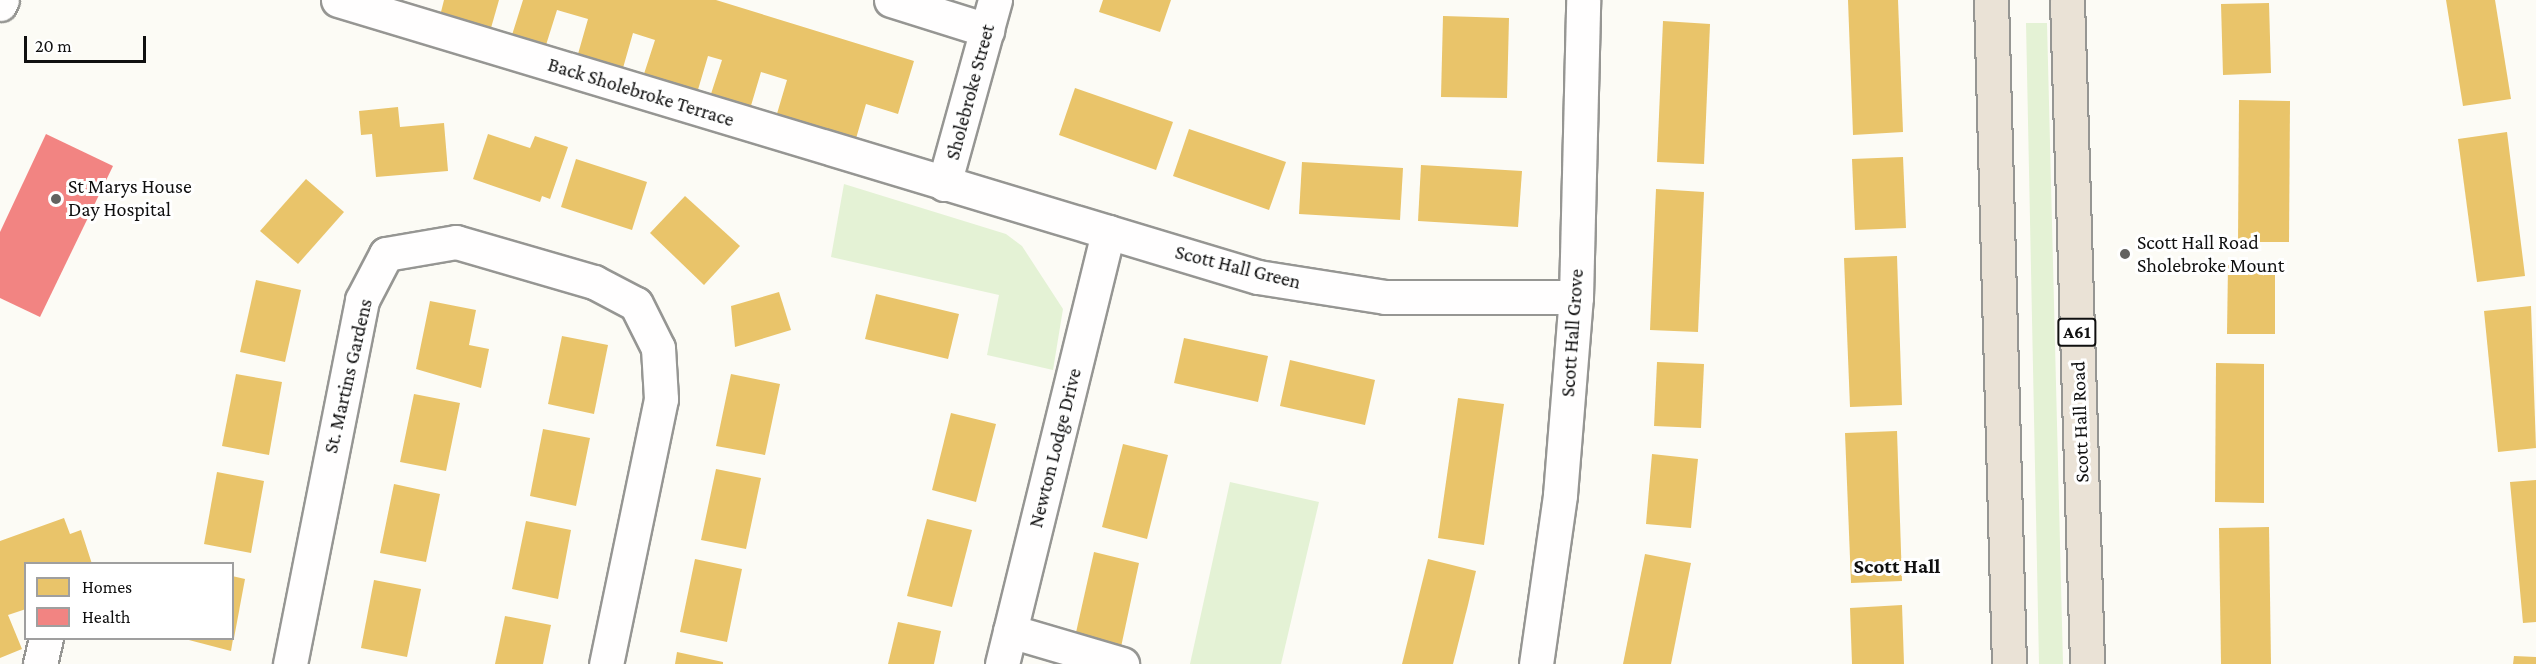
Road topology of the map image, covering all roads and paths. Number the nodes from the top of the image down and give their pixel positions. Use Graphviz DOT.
graph roads {
  1 [pos="338,0"];
  2 [pos="891,0"];
  3 [pos="1584,0"];
  4 [pos="1991,0"];
  5 [pos="2067,0"];
  6 [pos="991,15"];
  7 [pos="944,184"];
  8 [pos="1108,232"];
  9 [pos="1576,297"];
  10 [pos="1010,631"];
  11 [pos="46,640"];
  12 [pos="40,664"];
  13 [pos="290,664"];
  14 [pos="606,664"];
  15 [pos="1002,664"];
  16 [pos="1122,664"];
  17 [pos="1536,664"];
  18 [pos="2009,664"];
  19 [pos="2087,664"];
  1 -- 7 [label="street, Back Sholebroke Terrace"];
  2 -- 6 [label="street"];
  3 -- 9 [label="street, Scott Hall Grove"];
  4 -- 18 [label="highway"];
  5 -- 19 [label="highway, Scott Hall Road / A61"];
  6 -- 7 [label="street, Sholebroke Street"];
  7 -- 8 [label="street, Scott Hall Green"];
  8 -- 9 [label="street, Scott Hall Green"];
  8 -- 10 [label="street, Newton Lodge Drive"];
  9 -- 17 [label="street, Scott Hall Grove"];
  10 -- 15 [label="street, Newton Lodge Drive"];
  10 -- 16 [label="street"];
  11 -- 12 [label="street"];
  13 -- 14 [label="street, St. Martins Gardens"];
}
